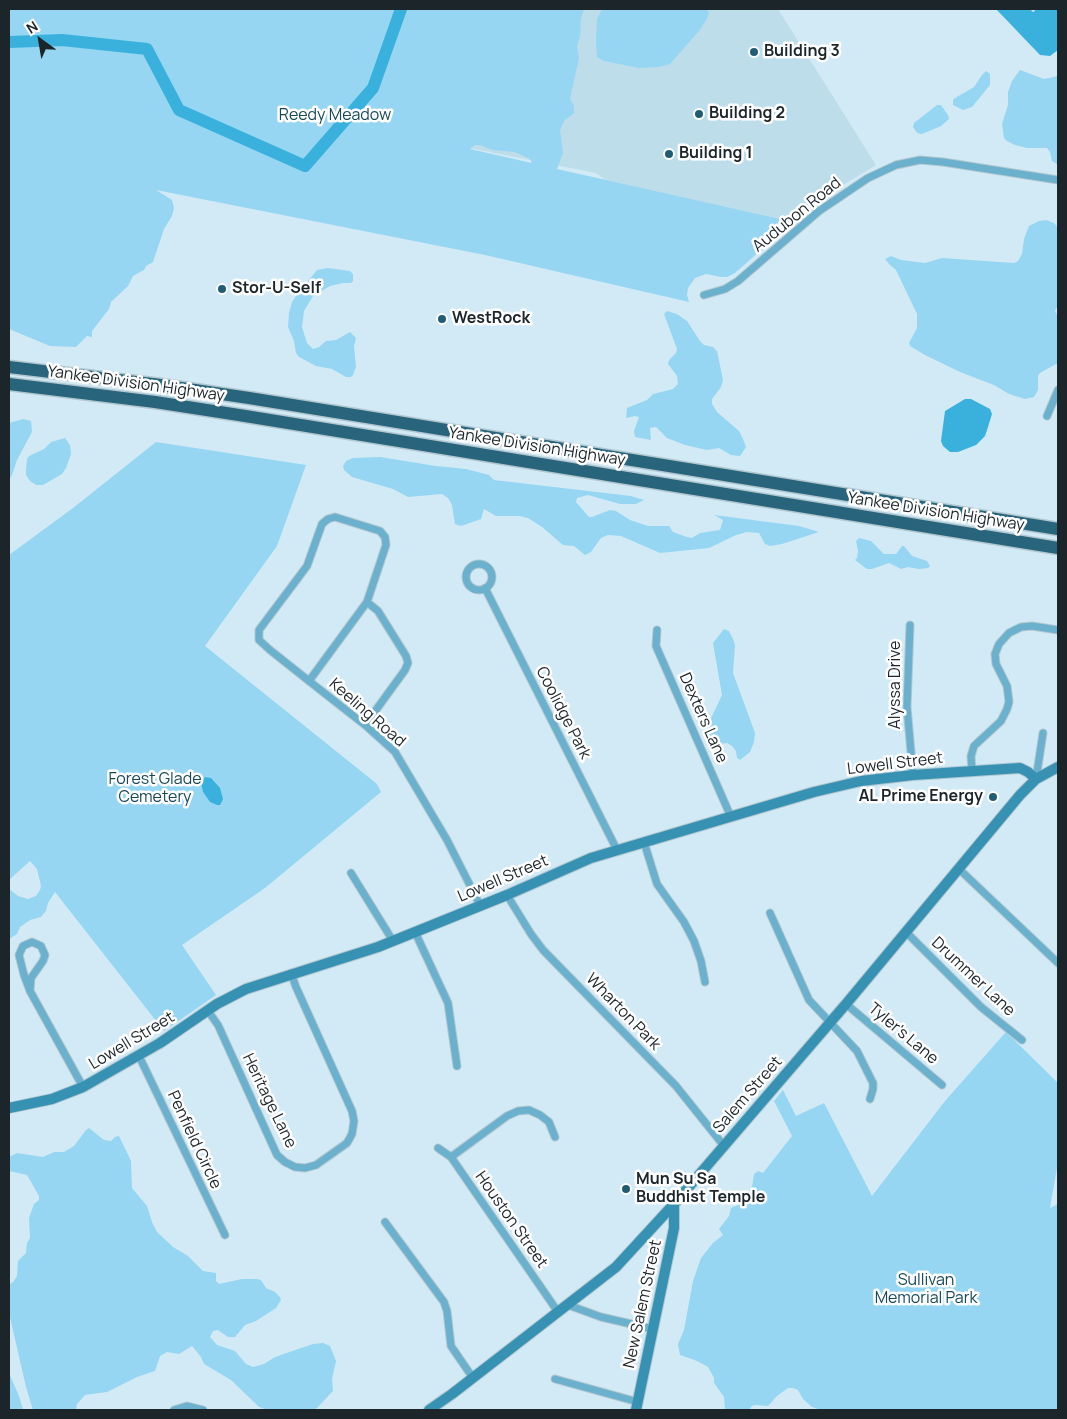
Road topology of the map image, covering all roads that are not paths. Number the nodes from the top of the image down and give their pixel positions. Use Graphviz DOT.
graph roads {
  1 [pos="1058,180"];
  2 [pos="704,294"];
  3 [pos="9,367"];
  4 [pos="9,384"];
  5 [pos="1058,390"];
  6 [pos="1047,416"];
  7 [pos="1058,529"];
  8 [pos="1058,548"];
  9 [pos="485,588"];
  10 [pos="367,602"];
  11 [pos="910,626"];
  12 [pos="658,630"];
  13 [pos="1058,630"];
  14 [pos="309,681"];
  15 [pos="364,725"];
  16 [pos="1043,733"];
  17 [pos="1058,766"];
  18 [pos="972,771"];
  19 [pos="913,775"];
  20 [pos="1036,779"];
  21 [pos="731,817"];
  22 [pos="644,842"];
  23 [pos="617,850"];
  24 [pos="959,869"];
  25 [pos="351,873"];
  26 [pos="507,895"];
  27 [pos="480,906"];
  28 [pos="770,913"];
  29 [pos="415,932"];
  30 [pos="906,932"];
  31 [pos="393,941"];
  32 [pos="1058,963"];
  33 [pos="292,973"];
  34 [pos="705,982"];
  35 [pos="30,991"];
  36 [pos="846,1004"];
  37 [pos="208,1011"];
  38 [pos="830,1022"];
  39 [pos="1022,1040"];
  40 [pos="139,1056"];
  41 [pos="458,1066"];
  42 [pos="942,1085"];
  43 [pos="83,1088"];
  44 [pos="870,1099"];
  45 [pos="9,1108"];
  46 [pos="555,1137"];
  47 [pos="724,1146"];
  48 [pos="438,1148"];
  49 [pos="451,1157"];
  50 [pos="674,1204"];
  51 [pos="385,1222"];
  52 [pos="674,1223"];
  53 [pos="656,1224"];
  54 [pos="225,1235"];
  55 [pos="568,1305"];
  56 [pos="558,1312"];
  57 [pos="653,1329"];
  58 [pos="473,1378"];
  59 [pos="555,1380"];
  60 [pos="637,1406"];
  61 [pos="174,1410"];
  62 [pos="203,1410"];
  63 [pos="431,1410"];
  1 -- 2 [label="street, Audubon Road"];
  3 -- 7 [label="highway, Yankee Division Highway"];
  4 -- 8 [label="highway, Yankee Division Highway"];
  5 -- 6 [label="street"];
  9 -- 23 [label="street, Coolidge Park"];
  10 -- 14 [label="street"];
  10 -- 14 [label="street, Keeling Road"];
  10 -- 15 [label="street"];
  11 -- 19 [label="street, Alyssa Drive"];
  12 -- 21 [label="street, Dexters Lane"];
  13 -- 18 [label="street"];
  14 -- 15 [label="street, Keeling Road"];
  15 -- 27 [label="street, Keeling Road"];
  16 -- 20 [label="street"];
  17 -- 20 [label="main road, Salem Street"];
  18 -- 19 [label="main road, Lowell Street"];
  18 -- 20 [label="main road, Lowell Street"];
  19 -- 21 [label="main road, Lowell Street"];
  20 -- 24 [label="main road, Salem Street"];
  21 -- 22 [label="main road, Lowell Street"];
  22 -- 23 [label="main road, Lowell Street"];
  22 -- 34 [label="street"];
  23 -- 26 [label="main road, Lowell Street"];
  24 -- 30 [label="main road, Salem Street"];
  24 -- 32 [label="street"];
  25 -- 31 [label="street"];
  26 -- 27 [label="main road, Lowell Street"];
  26 -- 47 [label="street, Wharton Park"];
  27 -- 29 [label="main road, Lowell Street"];
  28 -- 38 [label="street"];
  29 -- 31 [label="main road, Lowell Street"];
  29 -- 41 [label="street"];
  30 -- 36 [label="main road, Salem Street"];
  30 -- 39 [label="street, Drummer Lane"];
  31 -- 33 [label="main road, Lowell Street"];
  33 -- 37 [label="main road, Lowell Street"];
  33 -- 37 [label="street, Heritage Lane"];
  35 -- 35 [label="street"];
  35 -- 43 [label="street"];
  36 -- 38 [label="main road, Salem Street"];
  36 -- 42 [label="street, Tyler's Lane"];
  37 -- 40 [label="main road, Lowell Street"];
  38 -- 44 [label="street"];
  38 -- 47 [label="main road, Salem Street"];
  40 -- 43 [label="main road, Lowell Street"];
  40 -- 54 [label="street, Penfield Circle"];
  43 -- 45 [label="main road, Lowell Street"];
  46 -- 49 [label="street"];
  47 -- 50 [label="main road, Salem Street"];
  48 -- 49 [label="street, Houston Street"];
  49 -- 56 [label="street, Houston Street"];
  50 -- 52 [label="main road, New Salem Street"];
  50 -- 53 [label="main road, Salem Street"];
  51 -- 58 [label="street"];
  52 -- 53 [label="main road"];
  52 -- 57 [label="main road, New Salem Street"];
  53 -- 55 [label="main road, Salem Street"];
  55 -- 56 [label="main road, Salem Street"];
  55 -- 57 [label="street"];
  56 -- 58 [label="main road, Salem Street"];
  57 -- 60 [label="main road, New Salem Street"];
  58 -- 63 [label="main road, Salem Street"];
  59 -- 60 [label="street"];
  61 -- 62 [label="street"];
}
